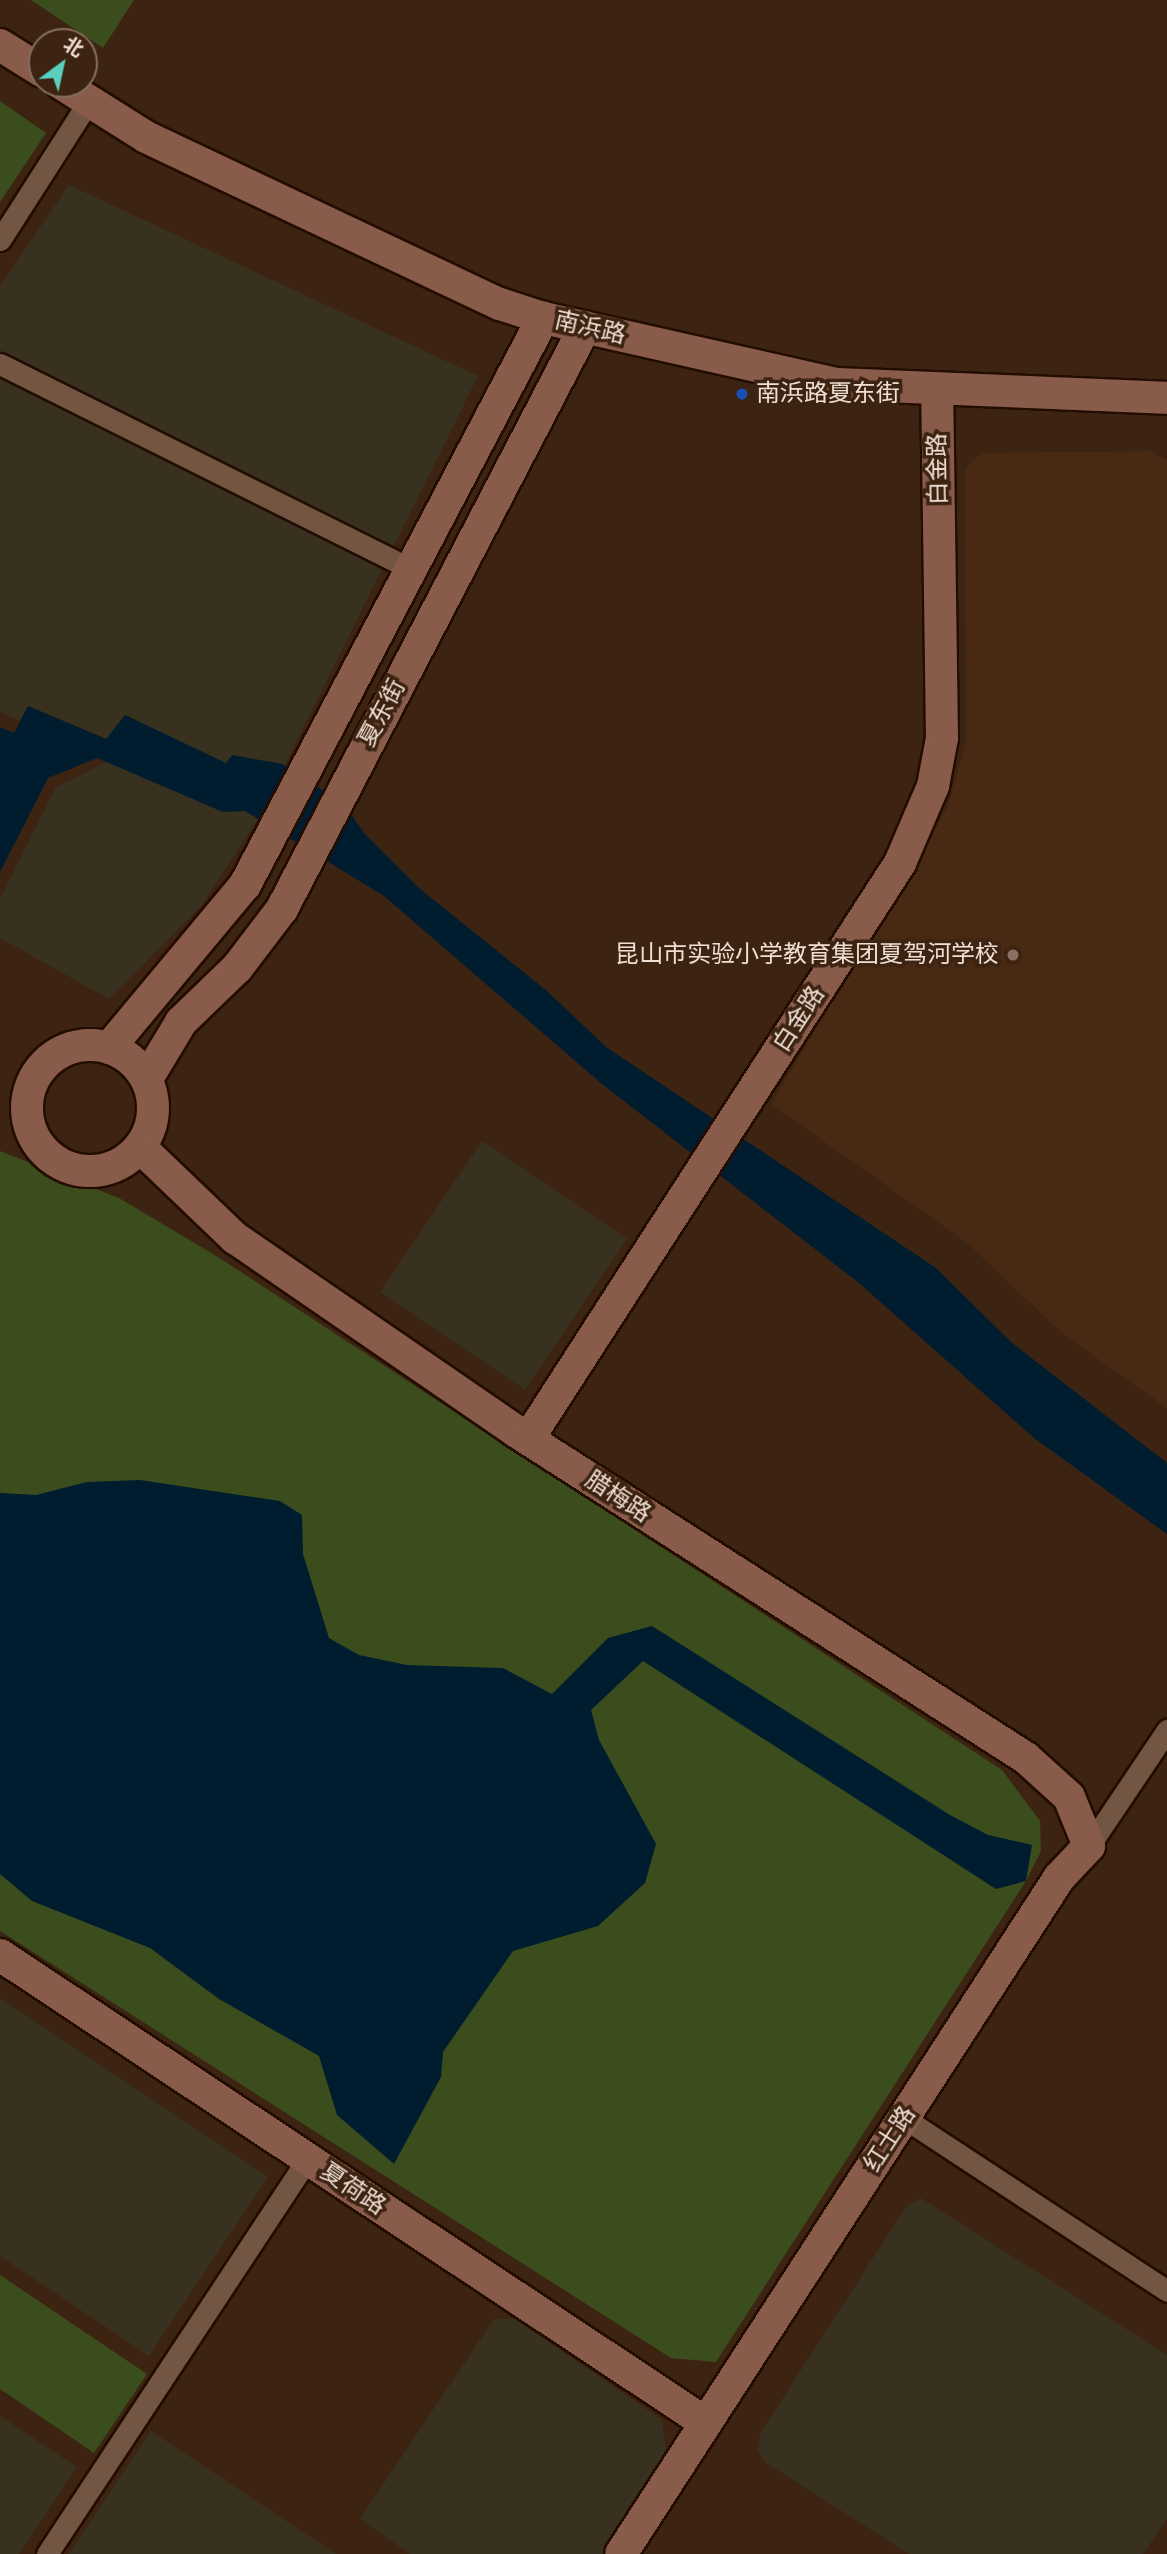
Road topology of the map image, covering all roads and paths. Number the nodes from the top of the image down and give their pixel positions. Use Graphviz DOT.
graph roads {
  1 [pos="0,45"];
  2 [pos="28,62"];
  3 [pos="84,98"];
  4 [pos="89,101"];
  5 [pos="0,240"];
  6 [pos="543,318"];
  7 [pos="584,327"];
  8 [pos="0,364"];
  9 [pos="937,389"];
  10 [pos="1167,398"];
  11 [pos="410,568"];
  12 [pos="109,1048"];
  13 [pos="148,1077"];
  14 [pos="14,1116"];
  15 [pos="140,1147"];
  16 [pos="528,1439"];
  17 [pos="1167,1730"];
  18 [pos="1089,1846"];
  19 [pos="0,1955"];
  20 [pos="904,2118"];
  21 [pos="307,2159"];
  22 [pos="1167,2291"];
  23 [pos="706,2423"];
  24 [pos="47,2554"];
  25 [pos="621,2554"];
  1 -- 2 [label="street"];
  3 -- 4 [label="street, 南浜路"];
  4 -- 5 [label="street"];
  4 -- 6 [label="street, 南浜路"];
  6 -- 7 [label="street, 南浜路"];
  6 -- 11 [label="street, 夏东街"];
  7 -- 9 [label="street, 南浜路"];
  7 -- 13 [label="street, 夏东街"];
  8 -- 11 [label="street"];
  9 -- 10 [label="street, 南浜路"];
  9 -- 16 [label="street, 白金路"];
  11 -- 12 [label="street, 夏东街"];
  12 -- 13 [label="street"];
  12 -- 14 [label="street"];
  13 -- 15 [label="street"];
  14 -- 15 [label="street"];
  15 -- 16 [label="street, 腊梅路"];
  16 -- 18 [label="street, 腊梅路"];
  17 -- 18 [label="street, 红士路"];
  18 -- 20 [label="street, 红士路"];
  19 -- 21 [label="street, 夏荷路"];
  20 -- 22 [label="street"];
  20 -- 23 [label="street, 红士路"];
  21 -- 23 [label="street, 夏荷路"];
  21 -- 24 [label="street"];
  23 -- 25 [label="street, 红士路"];
}
